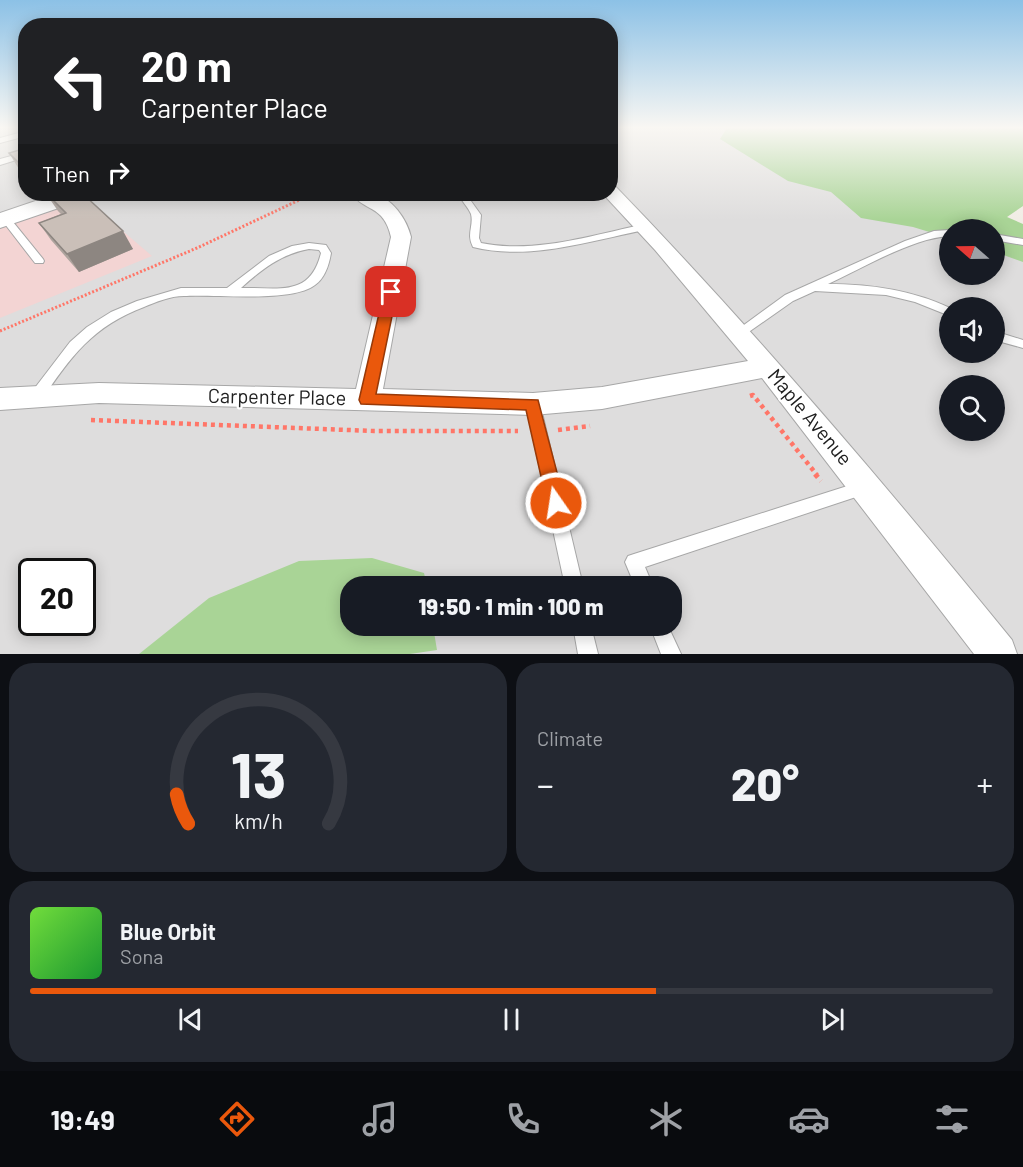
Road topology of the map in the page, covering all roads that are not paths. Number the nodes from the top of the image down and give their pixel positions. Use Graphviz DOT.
graph roads {
  1 [pos="618,199"];
  2 [pos="57,201"];
  3 [pos="373,201"];
  4 [pos="467,201"];
  5 [pos="3,220"];
  6 [pos="645,227"];
  7 [pos="939,234"];
  8 [pos="1005,239"];
  9 [pos="1023,242"];
  10 [pos="39,261"];
  11 [pos="811,288"];
  12 [pos="230,291"];
  13 [pos="939,308"];
  14 [pos="739,333"];
  15 [pos="1005,338"];
  16 [pos="1023,344"];
  17 [pos="768,366"];
  18 [pos="36,397"];
  19 [pos="0,399"];
  20 [pos="367,400"];
  21 [pos="533,404"];
  22 [pos="867,487"];
  23 [pos="572,576"];
  24 [pos="640,576"];
  25 [pos="584,636"];
  26 [pos="663,636"];
  27 [pos="588,654"];
  28 [pos="671,654"];
  29 [pos="998,654"];
  1 -- 6 [label="street, Maple Avenue"];
  2 -- 5 [label="street"];
  3 -- 20 [label="street"];
  4 -- 6 [label="lane"];
  5 -- 10 [label="lane"];
  6 -- 14 [label="street, Maple Avenue"];
  7 -- 11 [label="lane"];
  8 -- 9 [label="lane"];
  11 -- 13 [label="lane"];
  11 -- 14 [label="lane"];
  12 -- 12 [label="lane"];
  12 -- 18 [label="lane"];
  14 -- 17 [label="street, Maple Avenue"];
  15 -- 16 [label="lane"];
  17 -- 21 [label="street, Carpenter Place"];
  17 -- 22 [label="street, Maple Avenue"];
  18 -- 19 [label="street, Carpenter Place"];
  18 -- 20 [label="street, Carpenter Place"];
  20 -- 21 [label="street, Carpenter Place"];
  21 -- 23 [label="lane"];
  22 -- 24 [label="lane"];
  22 -- 29 [label="street, Maple Avenue"];
  25 -- 27 [label="lane"];
  26 -- 28 [label="lane"];
}
